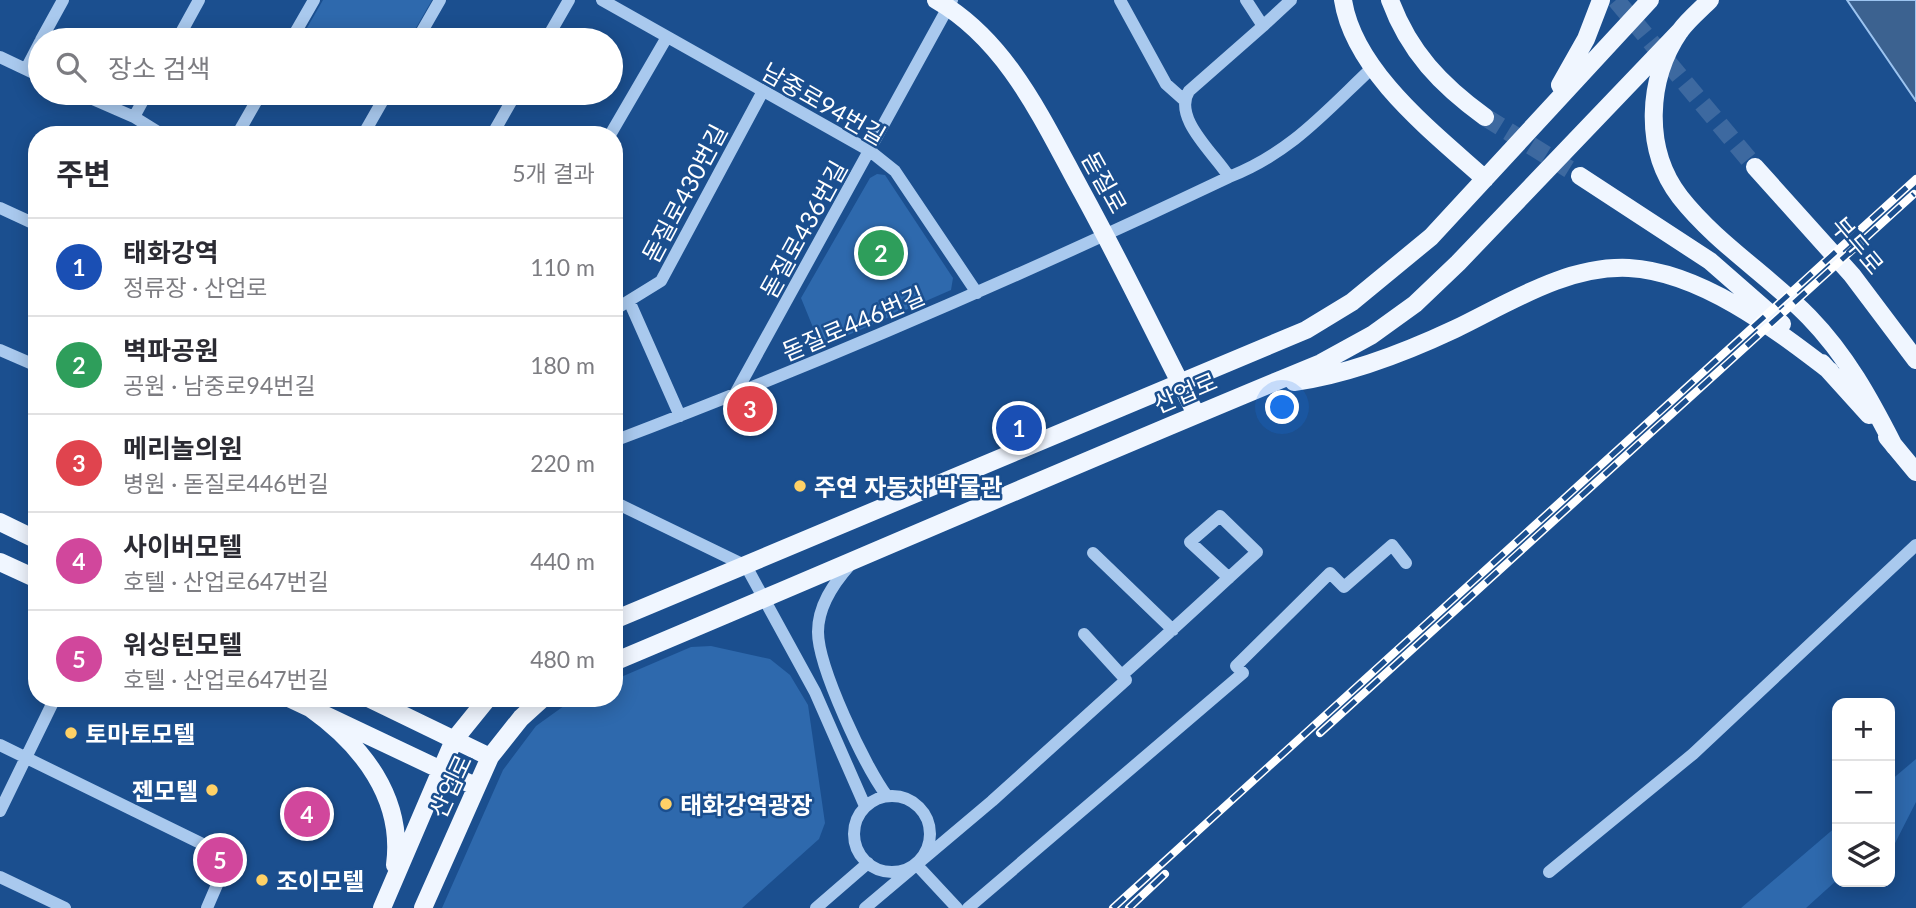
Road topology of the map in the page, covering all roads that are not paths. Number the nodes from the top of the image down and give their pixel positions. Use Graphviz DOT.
graph roads {
  1 [pos="63,0"];
  2 [pos="199,0"];
  3 [pos="314,0"];
  4 [pos="440,0"];
  5 [pos="569,0"];
  6 [pos="602,0"];
  7 [pos="1120,0"];
  8 [pos="1246,0"];
  9 [pos="1291,0"];
  10 [pos="1343,0"];
  11 [pos="1390,0"];
  12 [pos="1601,0"];
  13 [pos="1650,0"];
  14 [pos="1710,0"];
  15 [pos="946,2"];
  16 [pos="1263,26"];
  17 [pos="48,28"];
  18 [pos="184,28"];
  19 [pos="298,28"];
  20 [pos="424,28"];
  21 [pos="553,28"];
  22 [pos="1681,30"];
  23 [pos="667,37"];
  24 [pos="0,57"];
  25 [pos="28,65"];
  26 [pos="1373,66"];
  27 [pos="26,69"];
  28 [pos="762,91"];
  29 [pos="1184,100"];
  30 [pos="106,105"];
  31 [pos="141,105"];
  32 [pos="254,105"];
  33 [pos="380,105"];
  34 [pos="509,105"];
  35 [pos="134,117"];
  36 [pos="1485,117"];
  37 [pos="148,126"];
  38 [pos="242,126"];
  39 [pos="368,126"];
  40 [pos="497,126"];
  41 [pos="615,126"];
  42 [pos="1532,128"];
  43 [pos="870,151"];
  44 [pos="1755,167"];
  45 [pos="1580,176"];
  46 [pos="1229,177"];
  47 [pos="1485,179"];
  48 [pos="0,208"];
  49 [pos="28,221"];
  50 [pos="1106,236"];
  51 [pos="977,293"];
  52 [pos="630,303"];
  53 [pos="623,306"];
  54 [pos="0,349"];
  55 [pos="1916,360"];
  56 [pos="28,362"];
  57 [pos="1830,371"];
  58 [pos="1181,383"];
  59 [pos="1266,385"];
  60 [pos="734,396"];
  61 [pos="1196,414"];
  62 [pos="680,416"];
  63 [pos="623,438"];
  64 [pos="1894,446"];
  65 [pos="1916,472"];
  66 [pos="623,506"];
  67 [pos="0,523"];
  68 [pos="28,536"];
  69 [pos="1916,545"];
  70 [pos="1093,553"];
  71 [pos="854,560"];
  72 [pos="0,562"];
  73 [pos="1405,563"];
  74 [pos="746,566"];
  75 [pos="28,575"];
  76 [pos="1229,578"];
  77 [pos="765,599"];
  78 [pos="623,616"];
  79 [pos="1173,630"];
  80 [pos="1084,634"];
  81 [pos="623,658"];
  82 [pos="1122,676"];
  83 [pos="51,707"];
  84 [pos="386,707"];
  85 [pos="481,707"];
  86 [pos="533,707"];
  87 [pos="310,708"];
  88 [pos="454,740"];
  89 [pos="0,745"];
  90 [pos="489,757"];
  91 [pos="26,758"];
  92 [pos="440,769"];
  93 [pos="475,786"];
  94 [pos="887,796"];
  95 [pos="865,806"];
  96 [pos="0,811"];
  97 [pos="868,863"];
  98 [pos="916,864"];
  99 [pos="1549,872"];
  100 [pos="0,877"];
  101 [pos="392,883"];
  102 [pos="866,907"];
  103 [pos="65,908"];
  104 [pos="207,908"];
  105 [pos="382,908"];
  106 [pos="423,908"];
  107 [pos="816,908"];
  108 [pos="957,908"];
  109 [pos="968,908"];
  1 -- 17 [label="street"];
  2 -- 18 [label="street"];
  3 -- 19 [label="street"];
  4 -- 20 [label="street"];
  5 -- 21 [label="street"];
  6 -- 23 [label="street, 남중로94번길"];
  7 -- 29 [label="street"];
  8 -- 16 [label="street"];
  9 -- 16 [label="street"];
  10 -- 26 [label="main road"];
  11 -- 36 [label="main road"];
  12 -- 42 [label="main road"];
  13 -- 42 [label="main road, 산업로"];
  14 -- 22 [label="main road, 산업로"];
  15 -- 43 [label="street, 돋질로436번길"];
  15 -- 50 [label="main road, 돋질로"];
  16 -- 29 [label="street"];
  22 -- 59 [label="main road, 산업로"];
  22 -- 64 [label="main road"];
  23 -- 28 [label="street, 남중로94번길"];
  23 -- 41 [label="street"];
  24 -- 27 [label="street"];
  25 -- 27 [label="street"];
  26 -- 46 [label="street, 돋질로446번길"];
  26 -- 47 [label="main road"];
  28 -- 43 [label="street, 남중로94번길"];
  28 -- 52 [label="street, 돋질로430번길"];
  29 -- 46 [label="street"];
  30 -- 35 [label="street"];
  31 -- 35 [label="street"];
  32 -- 38 [label="street"];
  33 -- 39 [label="street"];
  34 -- 40 [label="street"];
  35 -- 37 [label="street"];
  42 -- 47 [label="main road, 산업로"];
  43 -- 51 [label="street, 남중로94번길"];
  43 -- 60 [label="street, 돋질로436번길"];
  44 -- 55 [label="main road, 부두로"];
  45 -- 57 [label="main road"];
  46 -- 50 [label="street, 돋질로446번길"];
  47 -- 58 [label="main road, 산업로"];
  48 -- 49 [label="street"];
  50 -- 51 [label="street, 돋질로446번길"];
  50 -- 58 [label="main road, 돋질로"];
  51 -- 60 [label="street, 돋질로446번길"];
  52 -- 53 [label="street, 돋질로430번길"];
  52 -- 62 [label="street"];
  54 -- 56 [label="street"];
  57 -- 59 [label="main road"];
  57 -- 64 [label="main road"];
  58 -- 61 [label="main road, 돋질로"];
  58 -- 74 [label="main road, 산업로"];
  59 -- 61 [label="main road, 산업로"];
  60 -- 62 [label="street, 돋질로446번길"];
  61 -- 71 [label="main road, 산업로"];
  62 -- 63 [label="street, 돋질로446번길"];
  64 -- 65 [label="main road"];
  66 -- 74 [label="street"];
  67 -- 68 [label="main road"];
  69 -- 99 [label="street"];
  70 -- 79 [label="street"];
  71 -- 77 [label="main road, 산업로"];
  71 -- 94 [label="street"];
  72 -- 75 [label="main road"];
  73 -- 109 [label="street"];
  74 -- 77 [label="street"];
  74 -- 78 [label="main road, 산업로"];
  76 -- 76 [label="street"];
  76 -- 79 [label="street"];
  77 -- 81 [label="main road, 산업로"];
  77 -- 95 [label="street"];
  79 -- 82 [label="street"];
  80 -- 82 [label="street"];
  82 -- 98 [label="street"];
  83 -- 91 [label="street"];
  84 -- 88 [label="main road"];
  85 -- 88 [label="main road, 산업로"];
  86 -- 90 [label="main road, 산업로"];
  87 -- 92 [label="main road"];
  87 -- 101 [label="main road"];
  88 -- 90 [label="main road"];
  88 -- 92 [label="main road, 산업로"];
  89 -- 91 [label="street"];
  90 -- 93 [label="main road, 산업로"];
  91 -- 96 [label="street"];
  91 -- 104 [label="street"];
  92 -- 93 [label="main road"];
  92 -- 101 [label="main road, 산업로"];
  93 -- 106 [label="main road, 산업로"];
  94 -- 95 [label="street"];
  94 -- 98 [label="street"];
  95 -- 97 [label="street"];
  97 -- 98 [label="street"];
  97 -- 107 [label="street"];
  98 -- 102 [label="street"];
  98 -- 108 [label="street"];
  100 -- 103 [label="street"];
  101 -- 105 [label="main road, 산업로"];
}
